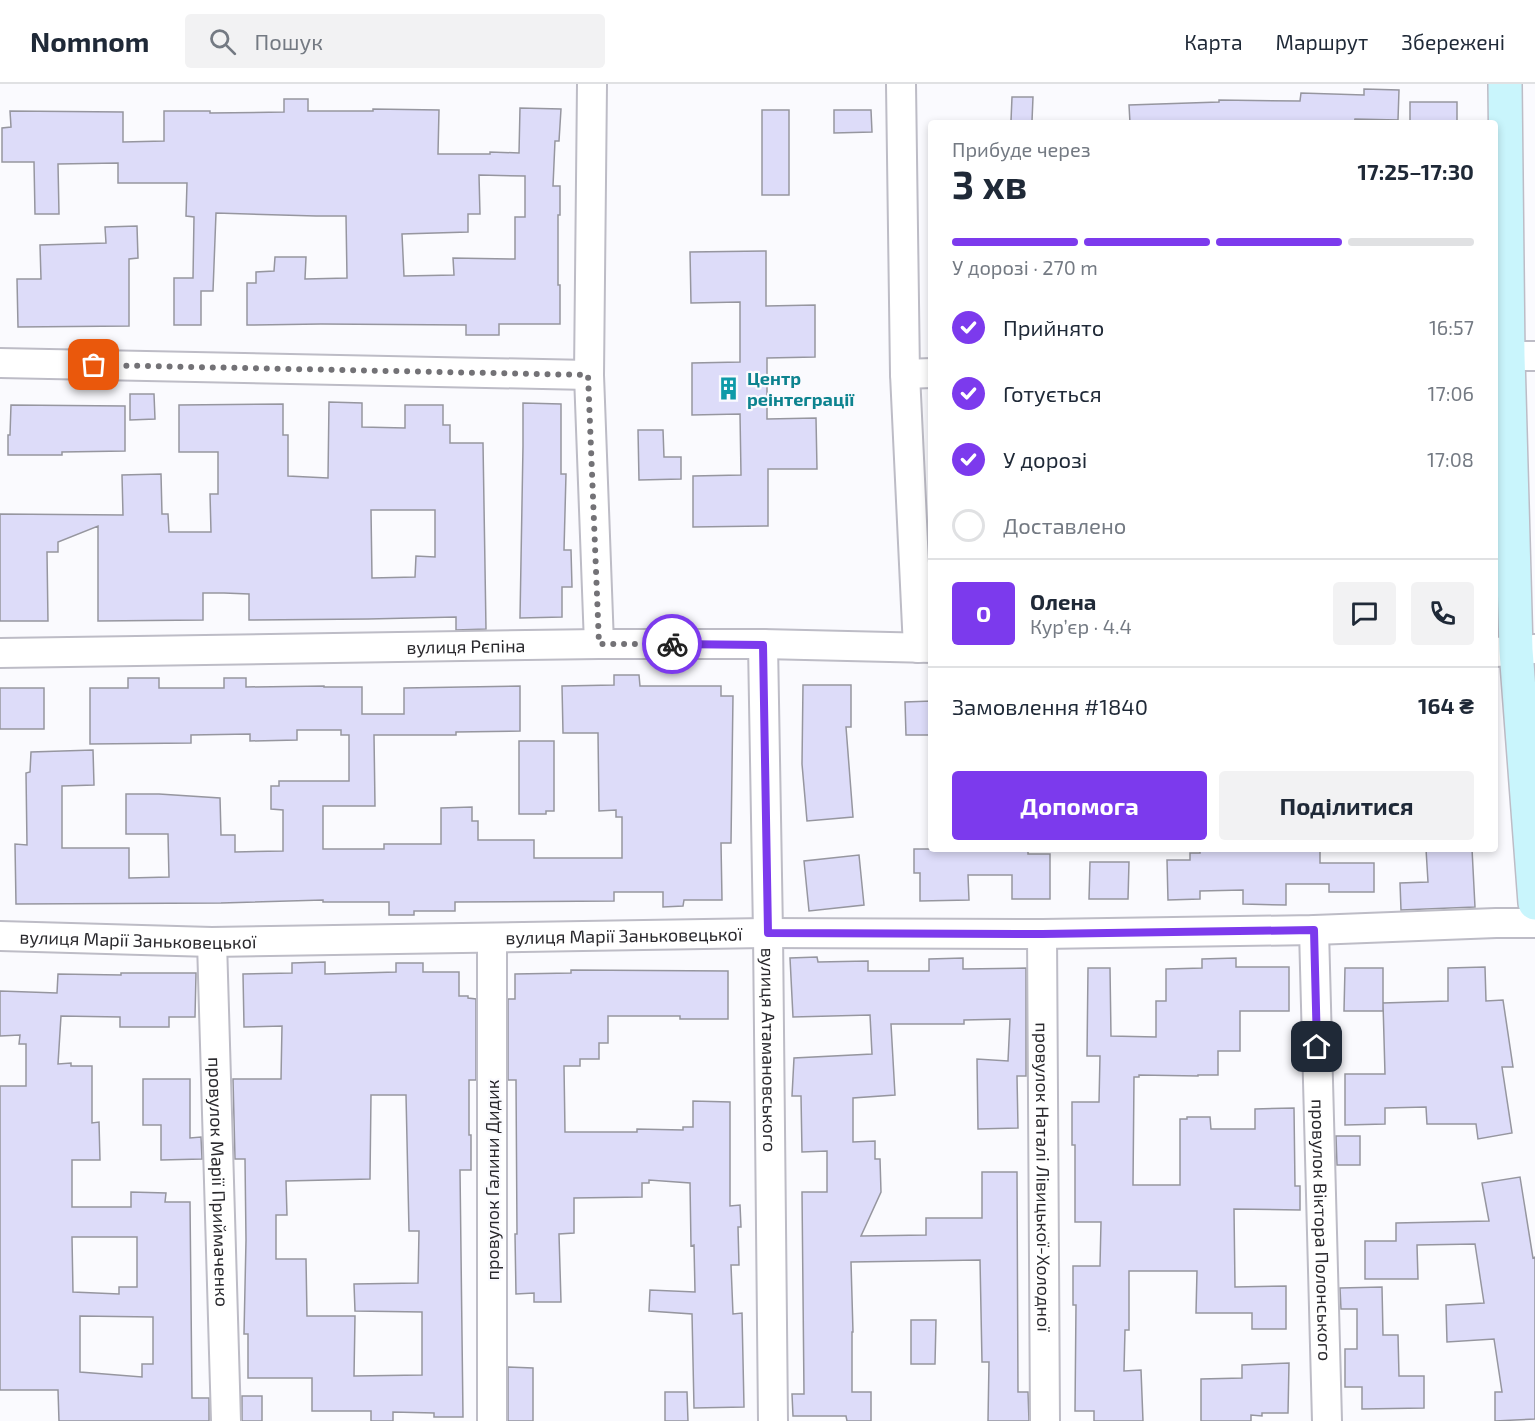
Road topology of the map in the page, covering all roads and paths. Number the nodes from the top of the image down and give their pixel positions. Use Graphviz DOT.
graph roads {
  1 [pos="592,84"];
  2 [pos="901,84"];
  3 [pos="1505,84"];
  4 [pos="1513,356"];
  5 [pos="0,363"];
  6 [pos="918,374"];
  7 [pos="588,375"];
  8 [pos="599,644"];
  9 [pos="763,645"];
  10 [pos="925,648"];
  11 [pos="1515,650"];
  12 [pos="0,653"];
  13 [pos="1533,865"];
  14 [pos="1535,903"];
  15 [pos="1535,923"];
  16 [pos="1314,930"];
  17 [pos="768,933"];
  18 [pos="1042,934"];
  19 [pos="0,936"];
  20 [pos="492,938"];
  21 [pos="212,942"];
  22 [pos="226,1421"];
  23 [pos="492,1421"];
  24 [pos="772,1421"];
  25 [pos="1045,1421"];
  26 [pos="1327,1421"];
  1 -- 7 [label="street"];
  2 -- 6 [label="street"];
  3 -- 4 [label="main road"];
  4 -- 11 [label="main road"];
  5 -- 7 [label="street"];
  6 -- 10 [label="street"];
  7 -- 8 [label="street"];
  8 -- 9 [label="street, вулиця Рєпіна"];
  8 -- 12 [label="street, вулиця Рєпіна"];
  9 -- 10 [label="street, вулиця Рєпіна"];
  9 -- 17 [label="street, вулиця Атамановського"];
  11 -- 13 [label="main road"];
  13 -- 14 [label="main road"];
  15 -- 16 [label="street, вулиця Марії Заньковецької"];
  16 -- 18 [label="street, вулиця Марії Заньковецької"];
  16 -- 26 [label="street, провулок Віктора Полонського"];
  17 -- 18 [label="street, вулиця Марії Заньковецької"];
  17 -- 20 [label="street, вулиця Марії Заньковецької"];
  17 -- 24 [label="street, вулиця Атамановського"];
  18 -- 25 [label="street, провулок Наталі Лівицької-Холодної"];
  19 -- 21 [label="street, вулиця Марії Заньковецької"];
  20 -- 21 [label="street, вулиця Марії Заньковецької"];
  20 -- 23 [label="street, провулок Галини Дидик"];
  21 -- 22 [label="street, провулок Марії Приймаченко"];
}
